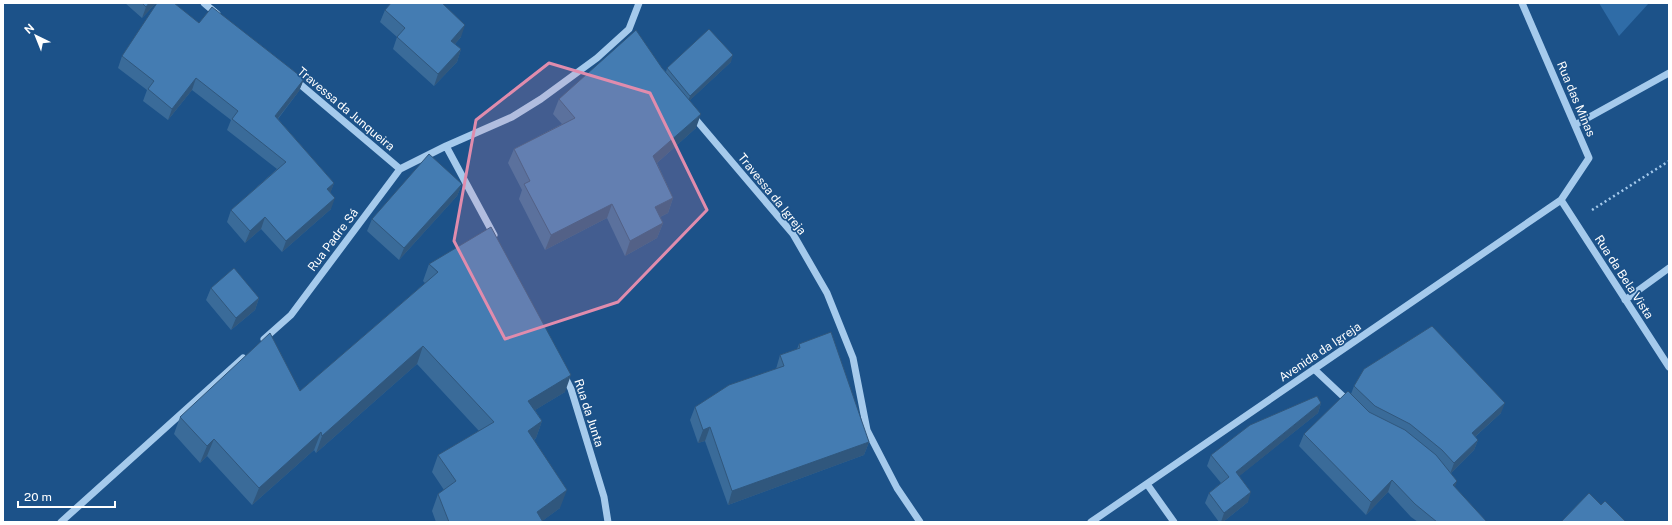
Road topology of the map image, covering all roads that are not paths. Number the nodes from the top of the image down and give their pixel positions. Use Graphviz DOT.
graph roads {
  1 [pos="204,3"];
  2 [pos="639,3"];
  3 [pos="1522,3"];
  4 [pos="222,18"];
  5 [pos="287,74"];
  6 [pos="1669,74"];
  7 [pos="684,106"];
  8 [pos="1575,125"];
  9 [pos="446,146"];
  10 [pos="400,169"];
  11 [pos="1561,200"];
  12 [pos="498,242"];
  13 [pos="1669,268"];
  14 [pos="1625,300"];
  15 [pos="256,347"];
  16 [pos="250,352"];
  17 [pos="1669,367"];
  18 [pos="560,368"];
  19 [pos="1314,369"];
  20 [pos="1352,405"];
  21 [pos="1147,484"];
  22 [pos="61,522"];
  23 [pos="608,522"];
  24 [pos="920,522"];
  25 [pos="1091,522"];
  26 [pos="1174,522"];
  1 -- 4 [label="street"];
  2 -- 9 [label="street, Rua Padre Sá"];
  3 -- 8 [label="street, Rua das Minas"];
  5 -- 10 [label="street, Travessa da Junqueira"];
  6 -- 8 [label="street"];
  7 -- 24 [label="street, Travessa da Igreja"];
  8 -- 11 [label="street, Rua das Minas"];
  9 -- 10 [label="street, Rua Padre Sá"];
  9 -- 12 [label="street"];
  10 -- 15 [label="street, Rua Padre Sá"];
  11 -- 14 [label="street, Rua da Bela Vista"];
  11 -- 19 [label="street, Avenida da Igreja"];
  13 -- 14 [label="street"];
  14 -- 17 [label="street, Rua da Bela Vista"];
  16 -- 22 [label="street"];
  18 -- 23 [label="street, Rua da Junta"];
  19 -- 20 [label="street"];
  19 -- 21 [label="street, Avenida da Igreja"];
  21 -- 25 [label="street, Avenida da Igreja"];
  21 -- 26 [label="street"];
}
